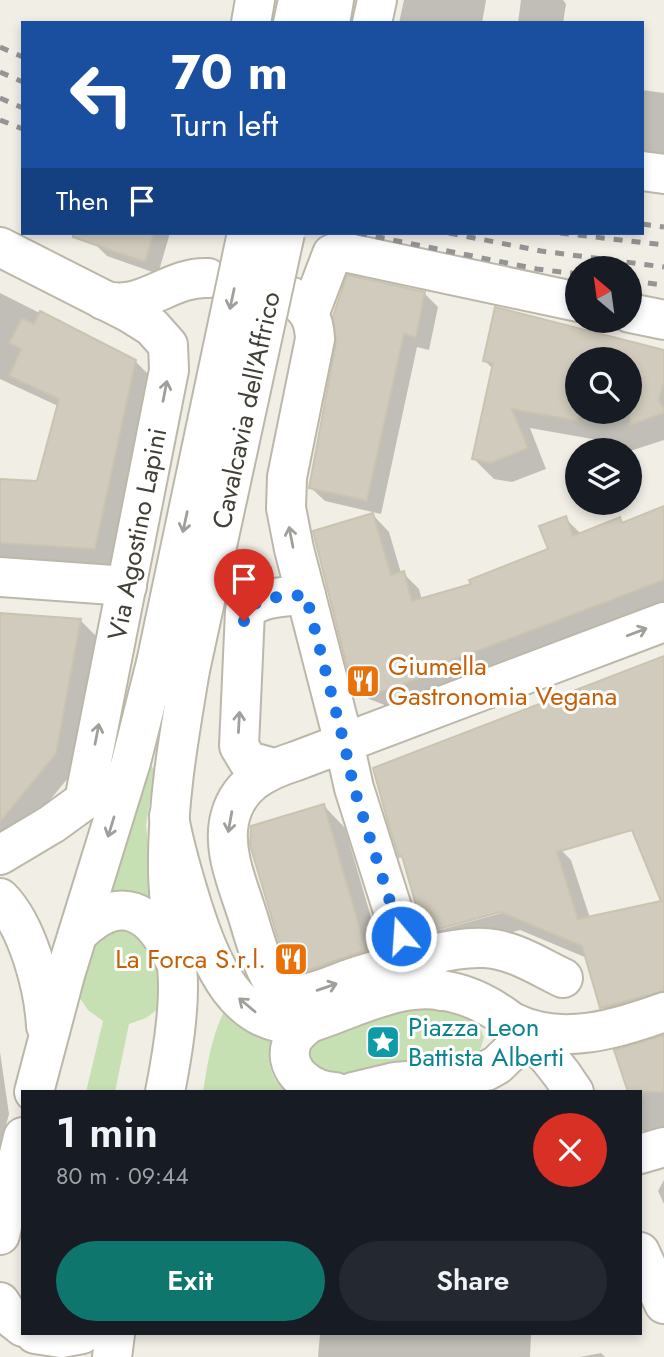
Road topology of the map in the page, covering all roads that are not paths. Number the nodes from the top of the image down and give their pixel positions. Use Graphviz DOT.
graph roads {
  1 [pos="255,0"];
  2 [pos="298,0"];
  3 [pos="334,0"];
  4 [pos="377,0"];
  5 [pos="251,21"];
  6 [pos="293,21"];
  7 [pos="330,21"];
  8 [pos="372,21"];
  9 [pos="644,171"];
  10 [pos="664,174"];
  11 [pos="247,235"];
  12 [pos="284,235"];
  13 [pos="0,247"];
  14 [pos="208,278"];
  15 [pos="565,299"];
  16 [pos="103,300"];
  17 [pos="642,315"];
  18 [pos="664,320"];
  19 [pos="0,577"];
  20 [pos="127,586"];
  21 [pos="306,595"];
  22 [pos="664,622"];
  23 [pos="173,666"];
  24 [pos="344,743"];
  25 [pos="131,762"];
  26 [pos="271,769"];
  27 [pos="84,802"];
  28 [pos="169,816"];
  29 [pos="0,855"];
  30 [pos="0,898"];
  31 [pos="78,934"];
  32 [pos="411,961"];
  33 [pos="177,964"];
  34 [pos="563,978"];
  35 [pos="442,991"];
  36 [pos="664,1012"];
  37 [pos="309,1023"];
  38 [pos="517,1028"];
  39 [pos="46,1044"];
  40 [pos="458,1077"];
  41 [pos="34,1090"];
  42 [pos="166,1090"];
  43 [pos="322,1090"];
  44 [pos="361,1090"];
  45 [pos="497,1090"];
  46 [pos="573,1090"];
  47 [pos="21,1146"];
  48 [pos="664,1147"];
  49 [pos="642,1153"];
  50 [pos="0,1235"];
  51 [pos="642,1256"];
  52 [pos="0,1302"];
  53 [pos="664,1304"];
  54 [pos="21,1325"];
  55 [pos="42,1335"];
  56 [pos="77,1335"];
  57 [pos="115,1335"];
  58 [pos="112,1357"];
  1 -- 5 [label="street"];
  2 -- 6 [label="street"];
  3 -- 7 [label="street"];
  4 -- 8 [label="street"];
  9 -- 10 [label="street"];
  11 -- 23 [label="street, Cavalcavia dell'Affrico, one-way, bridge"];
  12 -- 23 [label="street, Cavalcavia dell'Affrico, bridge"];
  13 -- 16 [label="street, Via Agostino Lapini"];
  14 -- 16 [label="street"];
  21 -- 15 [label="street, one-way"];
  20 -- 16 [label="street, Via Agostino Lapini, one-way"];
  17 -- 18 [label="street"];
  19 -- 20 [label="street"];
  27 -- 20 [label="street, Via Agostino Lapini, one-way"];
  21 -- 24 [label="street"];
  26 -- 21 [label="street, one-way"];
  24 -- 22 [label="street, one-way"];
  23 -- 25 [label="street"];
  23 -- 28 [label="street"];
  24 -- 26 [label="street"];
  24 -- 32 [label="street"];
  25 -- 27 [label="street"];
  25 -- 31 [label="street, one-way"];
  26 -- 32 [label="street, one-way"];
  27 -- 29 [label="street"];
  28 -- 33 [label="street"];
  37 -- 28 [label="street, one-way"];
  30 -- 39 [label="street"];
  31 -- 33 [label="street"];
  31 -- 39 [label="street"];
  32 -- 34 [label="street"];
  32 -- 35 [label="street"];
  33 -- 42 [label="street"];
  35 -- 37 [label="street"];
  35 -- 38 [label="street"];
  36 -- 38 [label="street"];
  37 -- 43 [label="street"];
  38 -- 40 [label="street"];
  38 -- 46 [label="street"];
  39 -- 41 [label="street"];
  40 -- 44 [label="street"];
  40 -- 45 [label="street"];
  47 -- 50 [label="street"];
  48 -- 49 [label="street"];
  51 -- 53 [label="street"];
  52 -- 54 [label="street"];
  55 -- 56 [label="street"];
  57 -- 58 [label="street"];
}
